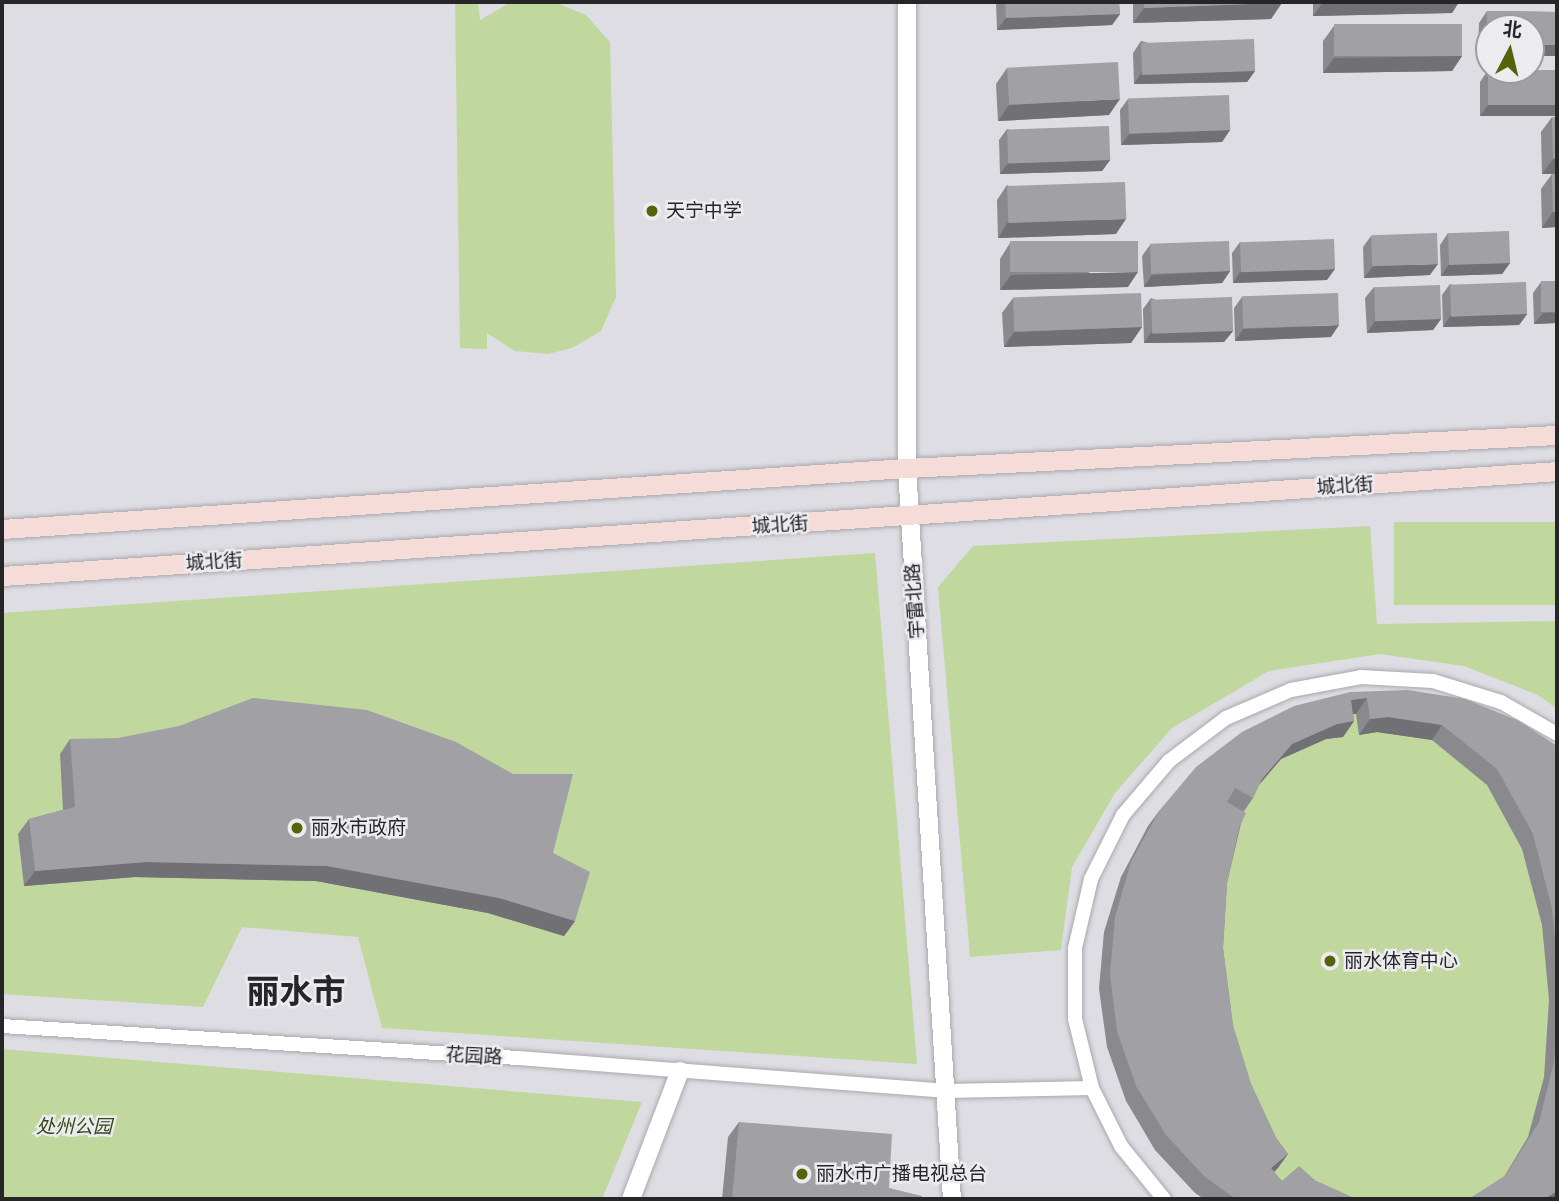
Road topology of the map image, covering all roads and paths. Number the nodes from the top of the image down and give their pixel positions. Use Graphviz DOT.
graph roads {
  1 [pos="907,2"];
  2 [pos="1557,435"];
  3 [pos="907,468"];
  4 [pos="1557,471"];
  5 [pos="909,516"];
  6 [pos="2,529"];
  7 [pos="2,576"];
  8 [pos="1557,734"];
  9 [pos="2,1026"];
  10 [pos="680,1071"];
  11 [pos="1092,1088"];
  12 [pos="945,1091"];
  13 [pos="631,1199"];
  14 [pos="952,1199"];
  15 [pos="1164,1199"];
  1 -- 3 [label="street, 宇雷北路"];
  2 -- 3 [label="main road, 城北街"];
  3 -- 5 [label="street, 宇雷北路"];
  3 -- 6 [label="main road, 城北街"];
  4 -- 5 [label="main road, 城北街"];
  5 -- 7 [label="main road, 城北街"];
  5 -- 12 [label="street, 宇雷北路"];
  8 -- 11 [label="street"];
  9 -- 10 [label="street, 花园路"];
  10 -- 12 [label="street, 花园路"];
  10 -- 13 [label="street"];
  11 -- 12 [label="street, 花园路"];
  11 -- 15 [label="street"];
  12 -- 14 [label="street, 宇雷北路"];
}
